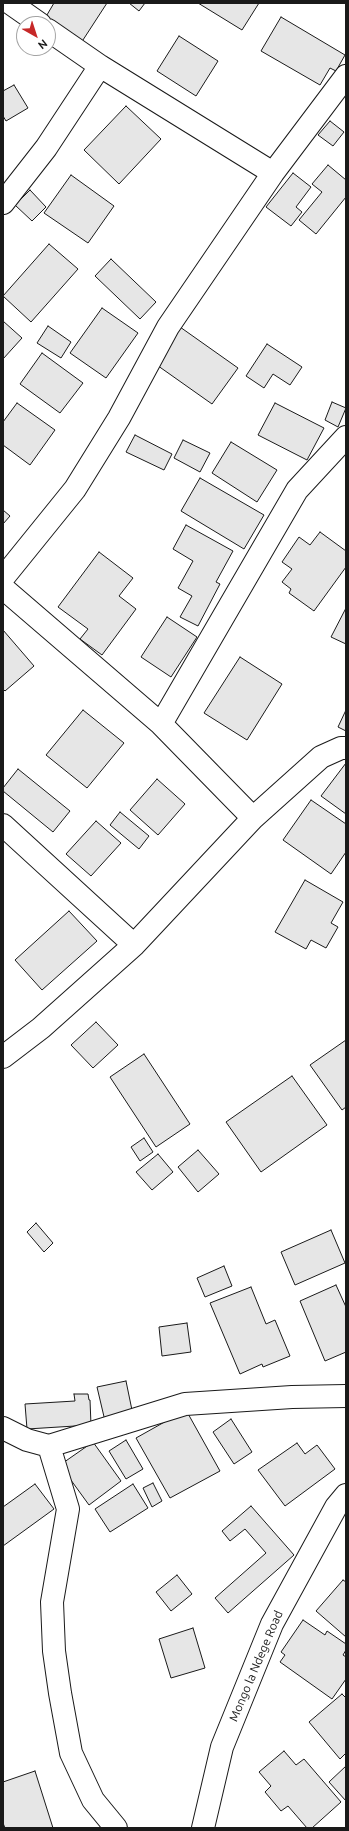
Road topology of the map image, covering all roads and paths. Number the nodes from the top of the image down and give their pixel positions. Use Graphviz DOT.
graph roads {
  1 [pos="10,3"];
  2 [pos="29,16"];
  3 [pos="56,36"];
  4 [pos="100,66"];
  5 [pos="346,76"];
  6 [pos="273,173"];
  7 [pos="3,203"];
  8 [pos="346,437"];
  9 [pos="3,578"];
  10 [pos="3,588"];
  11 [pos="161,724"];
  12 [pos="346,748"];
  13 [pos="253,818"];
  14 [pos="3,825"];
  15 [pos="134,945"];
  16 [pos="3,1057"];
  17 [pos="346,1396"];
  18 [pos="3,1428"];
  19 [pos="49,1446"];
  20 [pos="346,1495"];
  21 [pos="116,1828"];
  22 [pos="203,1828"];
  1 -- 2 [label="street"];
  3 -- 4 [label="street"];
  4 -- 6 [label="street"];
  4 -- 7 [label="street"];
  5 -- 6 [label="street"];
  6 -- 9 [label="street"];
  8 -- 11 [label="street"];
  10 -- 11 [label="street"];
  11 -- 13 [label="street"];
  12 -- 13 [label="street"];
  13 -- 15 [label="street"];
  14 -- 15 [label="street"];
  15 -- 16 [label="street"];
  17 -- 19 [label="street"];
  18 -- 19 [label="street"];
  19 -- 21 [label="street"];
  20 -- 22 [label="street, Mongo la Ndege Road"];
}
